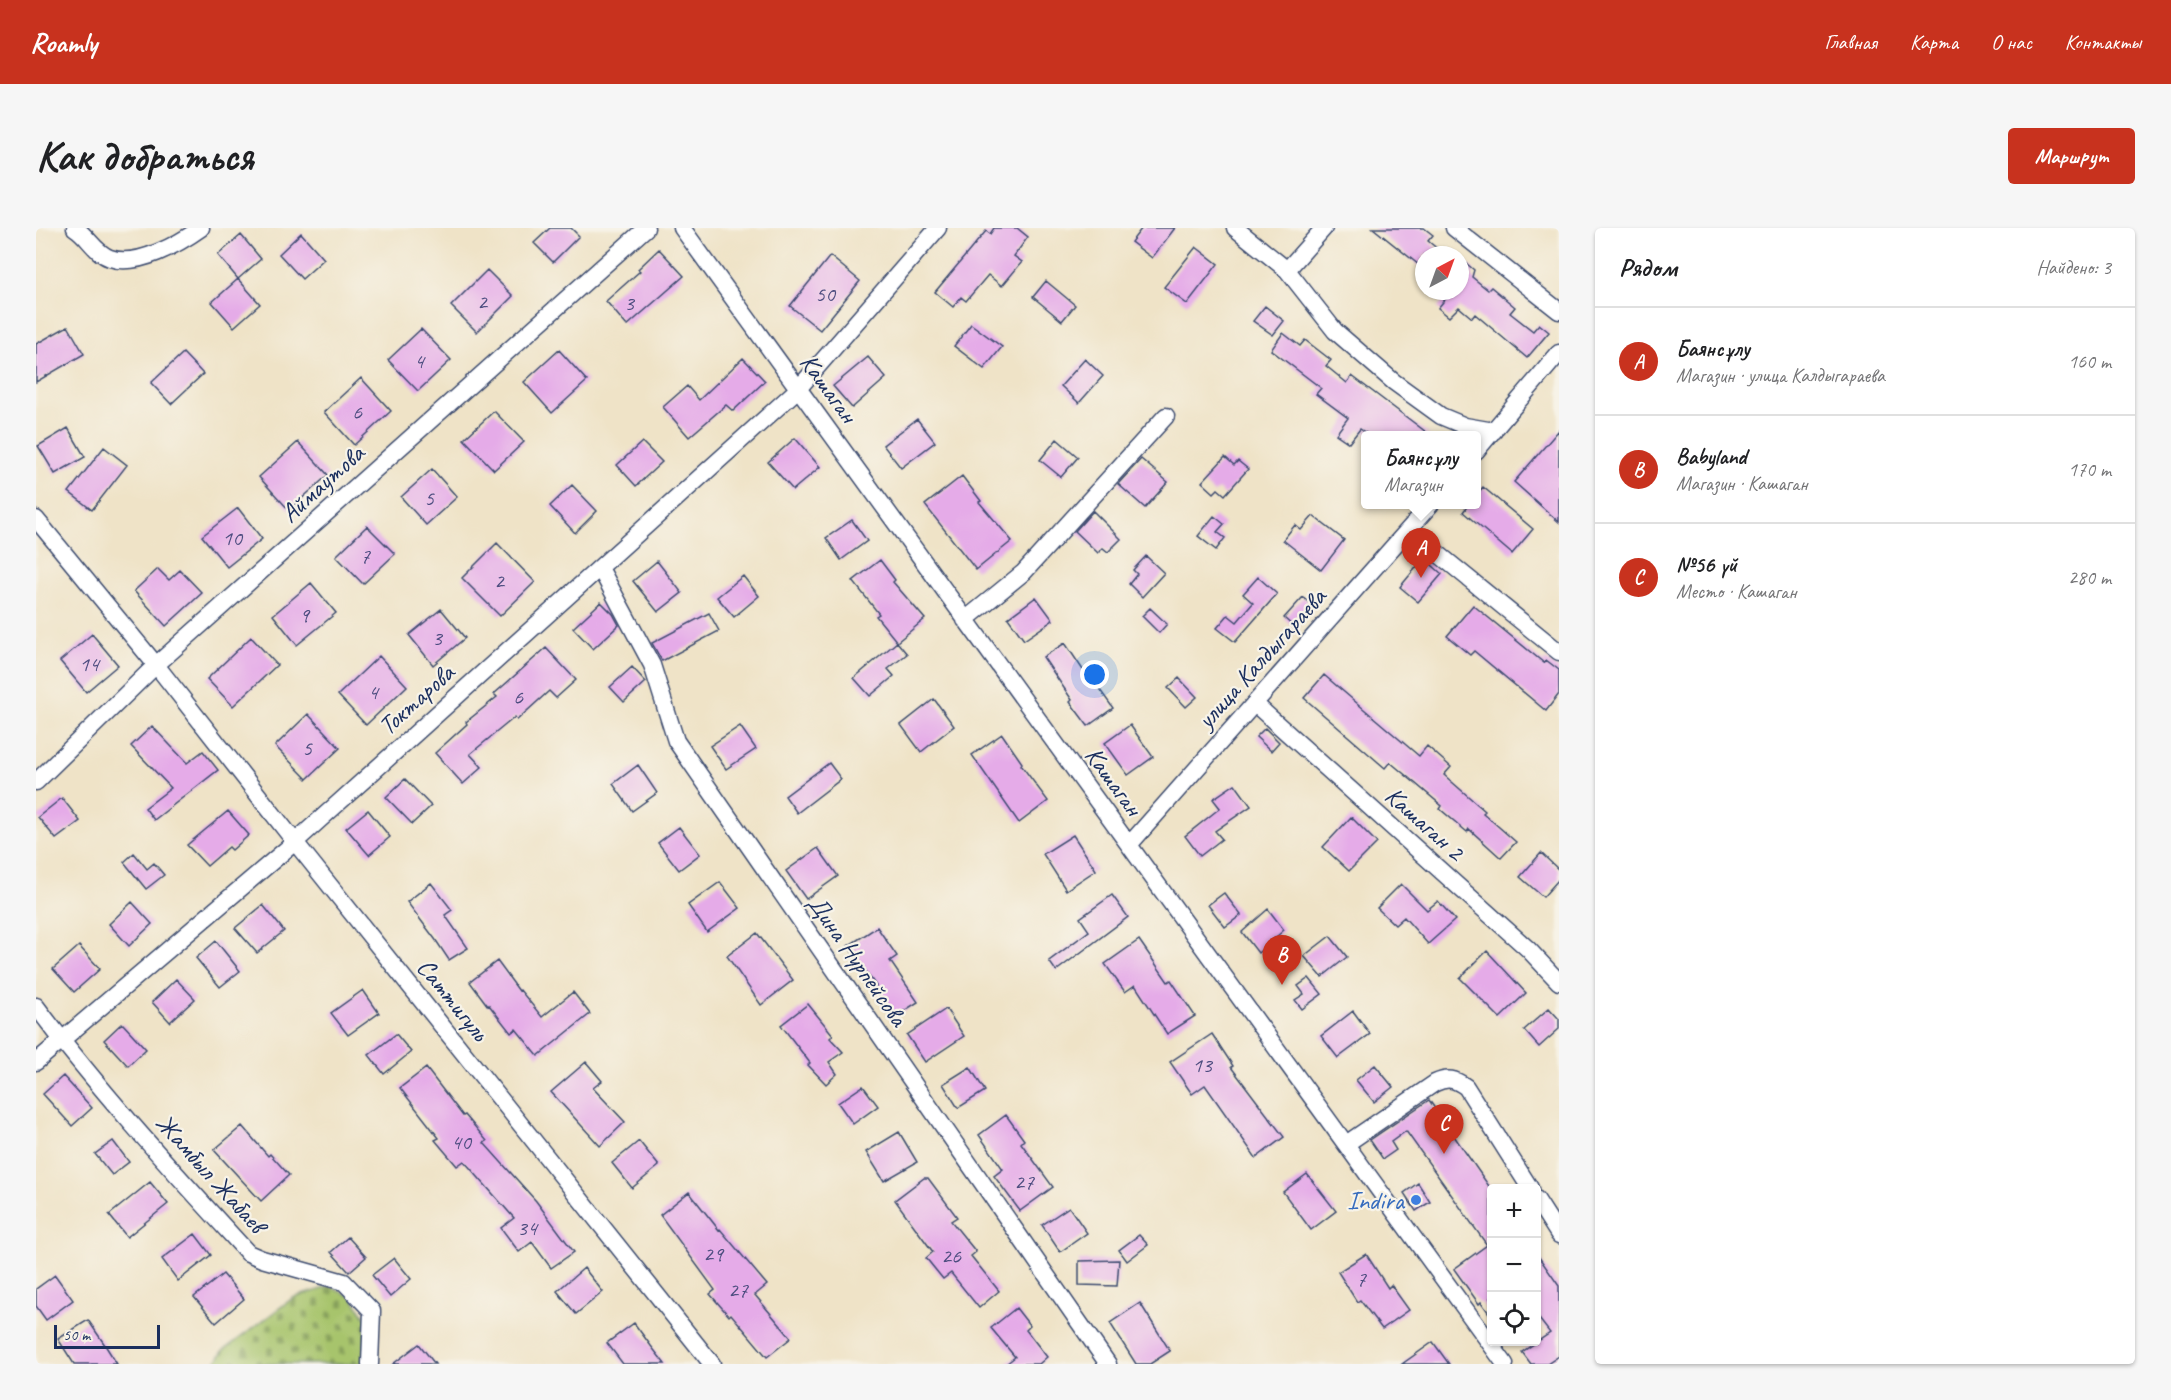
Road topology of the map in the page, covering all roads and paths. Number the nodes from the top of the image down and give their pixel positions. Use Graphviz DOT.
graph roads {
  1 [pos="75,228"];
  2 [pos="201,228"];
  3 [pos="646,228"];
  4 [pos="682,228"];
  5 [pos="938,228"];
  6 [pos="1235,228"];
  7 [pos="1324,228"];
  8 [pos="1454,228"];
  9 [pos="1287,270"];
  10 [pos="1559,311"];
  11 [pos="1559,353"];
  12 [pos="798,389"];
  13 [pos="1166,416"];
  14 [pos="1494,430"];
  15 [pos="1481,445"];
  16 [pos="1427,509"];
  17 [pos="36,519"];
  18 [pos="1409,530"];
  19 [pos="600,568"];
  20 [pos="965,620"];
  21 [pos="1559,652"];
  22 [pos="156,665"];
  23 [pos="1255,704"];
  24 [pos="36,782"];
  25 [pos="295,842"];
  26 [pos="1129,845"];
  27 [pos="1559,982"];
  28 [pos="36,1006"];
  29 [pos="62,1040"];
  30 [pos="36,1062"];
  31 [pos="1346,1144"];
  32 [pos="1528,1184"];
  33 [pos="1541,1207"];
  34 [pos="1559,1234"];
  35 [pos="370,1364"];
  36 [pos="712,1364"];
  37 [pos="1108,1364"];
  38 [pos="1505,1364"];
  1 -- 2 [label="street"];
  3 -- 22 [label="street, Аймаутова"];
  4 -- 12 [label="street, Кашаган"];
  5 -- 12 [label="street, Токтарова"];
  6 -- 9 [label="street"];
  7 -- 9 [label="street"];
  8 -- 10 [label="street"];
  9 -- 14 [label="street"];
  11 -- 14 [label="street"];
  12 -- 19 [label="street, Токтарова"];
  12 -- 20 [label="street, Кашаган"];
  13 -- 20 [label="street"];
  14 -- 15 [label="street"];
  16 -- 18 [label="street, улица Калдыгараева"];
  17 -- 22 [label="street, Саттигуль"];
  18 -- 21 [label="street"];
  18 -- 23 [label="street, улица Калдыгараева"];
  19 -- 25 [label="street, Токтарова"];
  19 -- 37 [label="street, Дина Нурпейсова"];
  20 -- 26 [label="street, Кашаган"];
  22 -- 24 [label="street, Аймаутова"];
  22 -- 25 [label="street, Саттигуль"];
  23 -- 26 [label="street, улица Калдыгараева"];
  23 -- 27 [label="street, Кашаган 2"];
  25 -- 29 [label="street, Токтарова"];
  25 -- 36 [label="street, Саттигуль"];
  26 -- 31 [label="street, Кашаган"];
  28 -- 29 [label="street, Жамбыл Жабаев"];
  29 -- 30 [label="street, Токтарова"];
  29 -- 35 [label="street, Жамбыл Жабаев"];
  31 -- 32 [label="street"];
  31 -- 38 [label="street, Кашаган"];
  33 -- 34 [label="street"];
}
